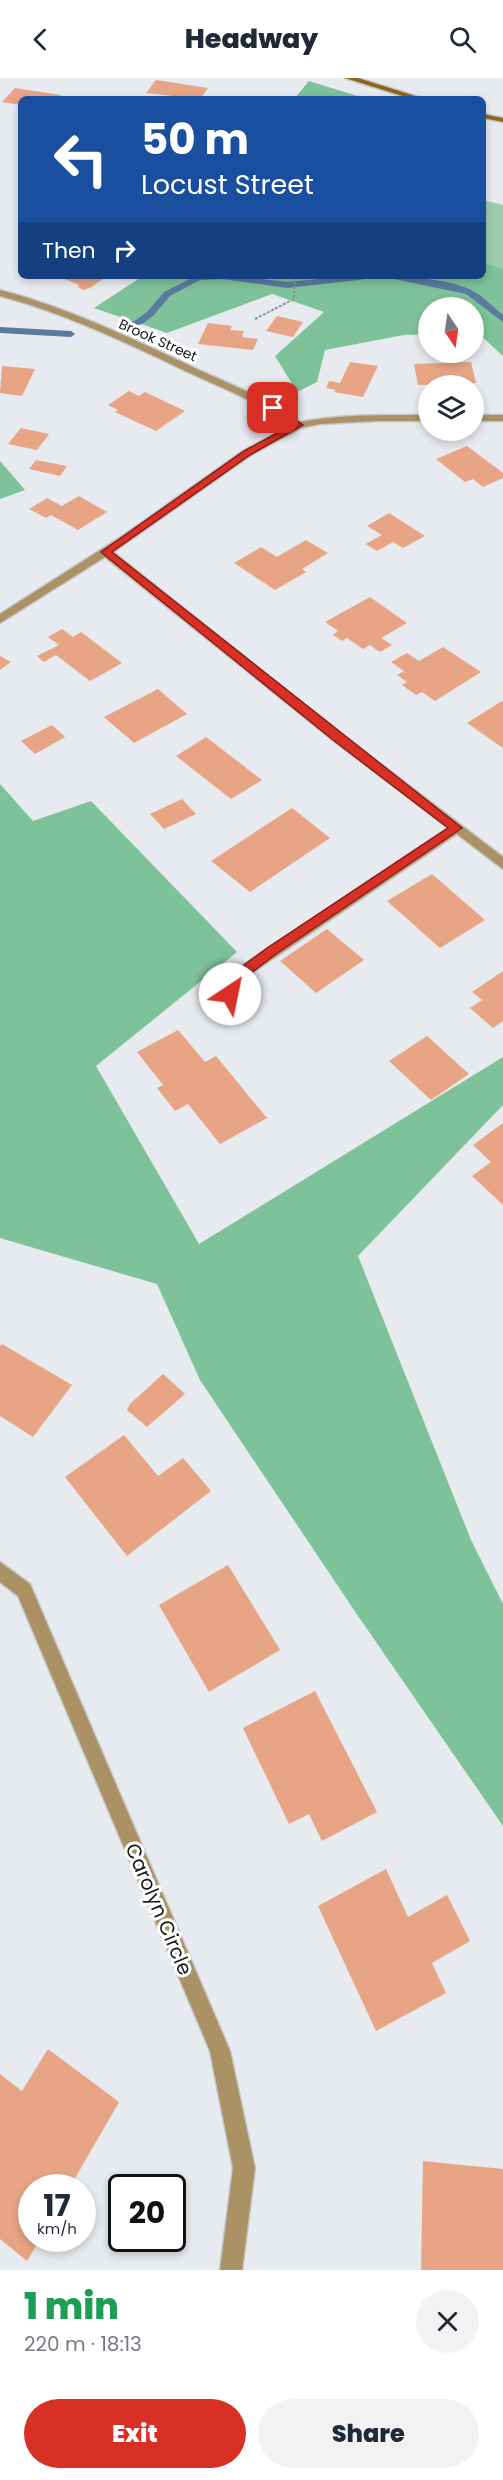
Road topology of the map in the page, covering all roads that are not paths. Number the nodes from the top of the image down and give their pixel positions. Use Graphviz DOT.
graph roads {
  1 [pos="349,78"];
  2 [pos="411,96"];
  3 [pos="486,117"];
  4 [pos="503,120"];
  5 [pos="0,293"];
  6 [pos="418,418"];
  7 [pos="484,418"];
  8 [pos="503,418"];
  9 [pos="298,425"];
  10 [pos="106,552"];
  11 [pos="0,620"];
  12 [pos="456,828"];
  13 [pos="503,864"];
  14 [pos="221,1012"];
  15 [pos="0,1571"];
  16 [pos="231,2270"];
  1 -- 2 [label="street"];
  3 -- 4 [label="street"];
  5 -- 9 [label="street, Brook Street"];
  6 -- 9 [label="street"];
  7 -- 8 [label="street"];
  9 -- 10 [label="street"];
  10 -- 11 [label="street"];
  10 -- 12 [label="street"];
  12 -- 13 [label="street"];
  12 -- 14 [label="street"];
  15 -- 16 [label="street, Carolyn Circle"];
}
